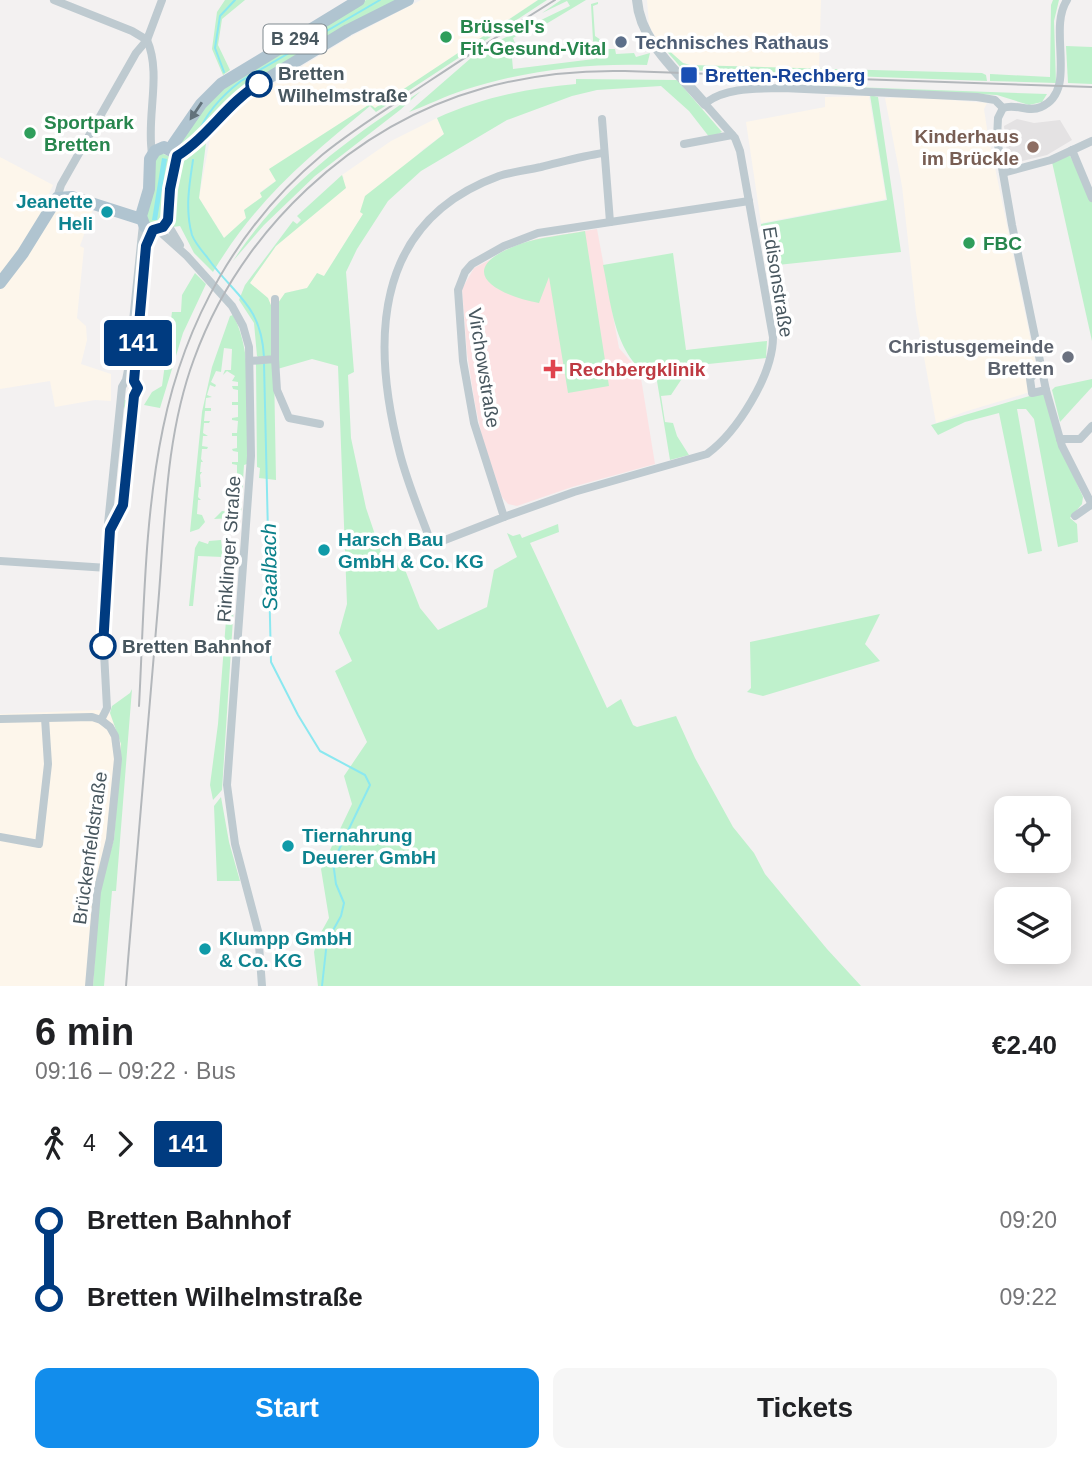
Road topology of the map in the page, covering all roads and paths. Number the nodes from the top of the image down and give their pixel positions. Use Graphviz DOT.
graph roads {
  1 [pos="54,0"];
  2 [pos="162,0"];
  3 [pos="359,0"];
  4 [pos="408,0"];
  5 [pos="637,0"];
  6 [pos="643,0"];
  7 [pos="1067,0"];
  8 [pos="148,40"];
  9 [pos="653,43"];
  10 [pos="705,104"];
  11 [pos="1003,108"];
  12 [pos="602,118"];
  13 [pos="732,135"];
  14 [pos="1092,141"];
  15 [pos="684,144"];
  16 [pos="1072,150"];
  17 [pos="165,152"];
  18 [pos="603,153"];
  19 [pos="1003,173"];
  20 [pos="149,189"];
  21 [pos="57,198"];
  22 [pos="1092,198"];
  23 [pos="748,201"];
  24 [pos="109,208"];
  25 [pos="610,222"];
  26 [pos="152,225"];
  27 [pos="1,280"];
  28 [pos="275,299"];
  29 [pos="273,359"];
  30 [pos="253,361"];
  31 [pos="1041,366"];
  32 [pos="130,381"];
  33 [pos="1046,390"];
  34 [pos="122,392"];
  35 [pos="134,396"];
  36 [pos="320,424"];
  37 [pos="1092,426"];
  38 [pos="1060,439"];
  39 [pos="111,502"];
  40 [pos="1092,504"];
  41 [pos="123,505"];
  42 [pos="1075,516"];
  43 [pos="504,517"];
  44 [pos="110,530"];
  45 [pos="0,561"];
  46 [pos="108,568"];
  47 [pos="45,718"];
  48 [pos="0,719"];
  49 [pos="101,720"];
  50 [pos="0,837"];
  51 [pos="89,986"];
  52 [pos="262,986"];
  1 -- 8 [label="street"];
  2 -- 8 [label="street"];
  3 -- 17 [label="main road, B 294, one-way"];
  4 -- 17 [label="main road, B 294"];
  5 -- 9 [label="street"];
  6 -- 9 [label="street"];
  7 -- 11 [label="street"];
  8 -- 17 [label="street"];
  8 -- 21 [label="street"];
  9 -- 10 [label="street"];
  10 -- 11 [label="street"];
  10 -- 13 [label="street, Edisonstraße"];
  11 -- 19 [label="street"];
  12 -- 18 [label="street"];
  13 -- 15 [label="street"];
  13 -- 23 [label="street, Edisonstraße"];
  14 -- 16 [label="street"];
  16 -- 19 [label="street"];
  16 -- 22 [label="street"];
  17 -- 20 [label="main road, B 294"];
  17 -- 26 [label="main road, B 294"];
  18 -- 25 [label="street"];
  18 -- 43 [label="street"];
  19 -- 31 [label="street"];
  20 -- 24 [label="main road"];
  20 -- 26 [label="main road, B 294"];
  21 -- 24 [label="main road"];
  21 -- 27 [label="main road"];
  23 -- 25 [label="street, Virchowstraße"];
  23 -- 43 [label="street, Edisonstraße"];
  24 -- 26 [label="main road"];
  25 -- 43 [label="street, Virchowstraße"];
  26 -- 30 [label="street, Rinklinger Straße"];
  26 -- 32 [label="street"];
  28 -- 29 [label="street"];
  29 -- 30 [label="street"];
  29 -- 36 [label="street"];
  30 -- 52 [label="street, Rinklinger Straße"];
  31 -- 33 [label="street"];
  31 -- 33 [label="street"];
  32 -- 34 [label="street"];
  32 -- 35 [label="street"];
  33 -- 38 [label="street"];
  34 -- 35 [label="street"];
  34 -- 39 [label="street"];
  35 -- 41 [label="street"];
  37 -- 38 [label="street"];
  38 -- 40 [label="street"];
  39 -- 41 [label="street"];
  39 -- 44 [label="street"];
  40 -- 42 [label="street"];
  41 -- 44 [label="street"];
  44 -- 46 [label="street"];
  45 -- 46 [label="street"];
  46 -- 49 [label="street"];
  47 -- 48 [label="street"];
  47 -- 49 [label="street"];
  47 -- 50 [label="street"];
  49 -- 51 [label="street, Brückenfeldstraße"];
}
